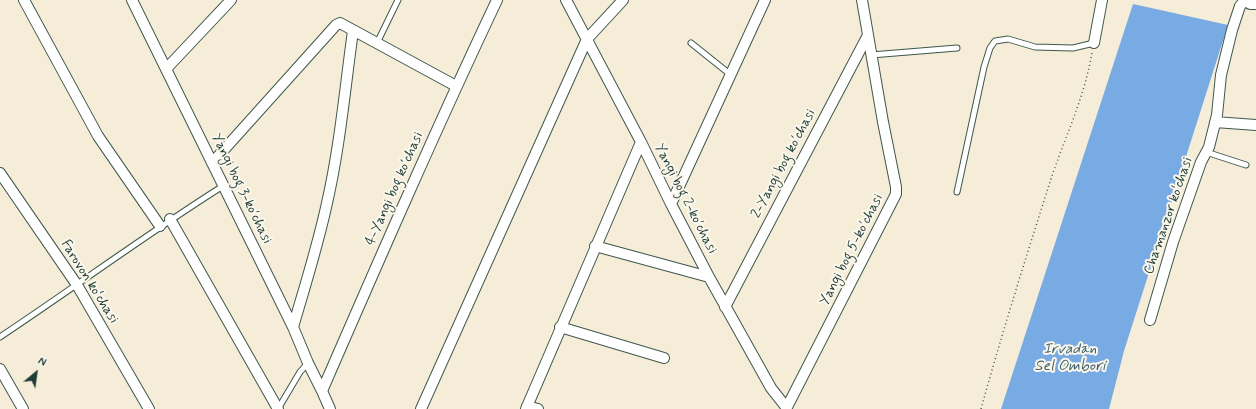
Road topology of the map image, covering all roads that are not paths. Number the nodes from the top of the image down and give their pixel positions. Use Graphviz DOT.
graph roads {
  1 [pos="24,0"];
  2 [pos="132,0"];
  3 [pos="231,0"];
  4 [pos="398,0"];
  5 [pos="497,0"];
  6 [pos="566,0"];
  7 [pos="623,0"];
  8 [pos="765,0"];
  9 [pos="862,0"];
  10 [pos="1102,0"];
  11 [pos="1247,0"];
  12 [pos="1256,4"];
  13 [pos="353,31"];
  14 [pos="868,35"];
  15 [pos="587,39"];
  16 [pos="377,43"];
  17 [pos="691,43"];
  18 [pos="1094,43"];
  19 [pos="957,48"];
  20 [pos="871,55"];
  21 [pos="166,69"];
  22 [pos="731,75"];
  23 [pos="456,86"];
  24 [pos="1215,122"];
  25 [pos="1256,125"];
  26 [pos="641,142"];
  27 [pos="1206,152"];
  28 [pos="212,163"];
  29 [pos="1246,165"];
  30 [pos="0,173"];
  31 [pos="223,186"];
  32 [pos="957,192"];
  33 [pos="670,204"];
  34 [pos="170,220"];
  35 [pos="160,226"];
  36 [pos="595,246"];
  37 [pos="710,277"];
  38 [pos="77,285"];
  39 [pos="725,307"];
  40 [pos="1150,320"];
  41 [pos="294,327"];
  42 [pos="560,327"];
  43 [pos="0,337"];
  44 [pos="664,358"];
  45 [pos="308,363"];
  46 [pos="0,369"];
  47 [pos="322,391"];
  48 [pos="526,407"];
  49 [pos="328,408"];
  50 [pos="786,408"];
  51 [pos="23,409"];
  52 [pos="149,409"];
  53 [pos="278,409"];
  54 [pos="421,409"];
  55 [pos="538,409"];
  1 -- 35 [label="street"];
  2 -- 21 [label="street, Yangi bog 3-koʼchasi"];
  3 -- 21 [label="street"];
  4 -- 16 [label="lane"];
  5 -- 23 [label="street, 4-Yangi bog koʼchasi"];
  6 -- 15 [label="street, Yangi bog 2-koʼchasi"];
  7 -- 15 [label="street"];
  8 -- 22 [label="street"];
  9 -- 14 [label="street, Yangi bog 5-koʼchasi"];
  10 -- 18 [label="street"];
  11 -- 12 [label="street, Chamanzor koʻchasi"];
  11 -- 24 [label="street, Chamanzor koʻchasi"];
  13 -- 16 [label="street"];
  13 -- 28 [label="street"];
  13 -- 41 [label="street"];
  14 -- 20 [label="street, Yangi bog 5-koʼchasi"];
  14 -- 39 [label="street, 2-Yangi bog koʼchasi"];
  15 -- 26 [label="street, Yangi bog 2-koʼchasi"];
  15 -- 54 [label="street"];
  16 -- 23 [label="street"];
  17 -- 22 [label="lane"];
  18 -- 32 [label="lane"];
  19 -- 20 [label="lane"];
  20 -- 50 [label="street, Yangi bog 5-koʼchasi"];
  21 -- 28 [label="street, Yangi bog 3-koʼchasi"];
  22 -- 33 [label="street"];
  23 -- 47 [label="street, 4-Yangi bog koʼchasi"];
  24 -- 25 [label="street"];
  24 -- 27 [label="street, Chamanzor koʻchasi"];
  26 -- 33 [label="street, Yangi bog 2-koʼchasi"];
  26 -- 36 [label="street"];
  27 -- 29 [label="lane"];
  27 -- 40 [label="street, Chamanzor koʻchasi"];
  28 -- 31 [label="street, Yangi bog 3-koʼchasi"];
  30 -- 38 [label="street, Farovon koʻchasi"];
  31 -- 34 [label="lane"];
  31 -- 41 [label="street, Yangi bog 3-koʼchasi"];
  33 -- 37 [label="street, Yangi bog 2-koʼchasi"];
  34 -- 35 [label="lane"];
  34 -- 53 [label="street"];
  35 -- 38 [label="lane"];
  36 -- 37 [label="street"];
  36 -- 42 [label="street"];
  37 -- 39 [label="street, Yangi bog 2-koʼchasi"];
  38 -- 43 [label="lane"];
  38 -- 52 [label="street, Farovon koʻchasi"];
  39 -- 50 [label="street, Yangi bog 2-koʼchasi"];
  41 -- 45 [label="street, Yangi bog 3-koʼchasi"];
  42 -- 44 [label="street"];
  42 -- 48 [label="street"];
  45 -- 47 [label="street, Yangi bog 3-koʼchasi"];
  45 -- 53 [label="lane"];
  46 -- 51 [label="street"];
  47 -- 49 [label="street, Yangi bog 3-koʼchasi"];
  48 -- 55 [label="street"];
}
